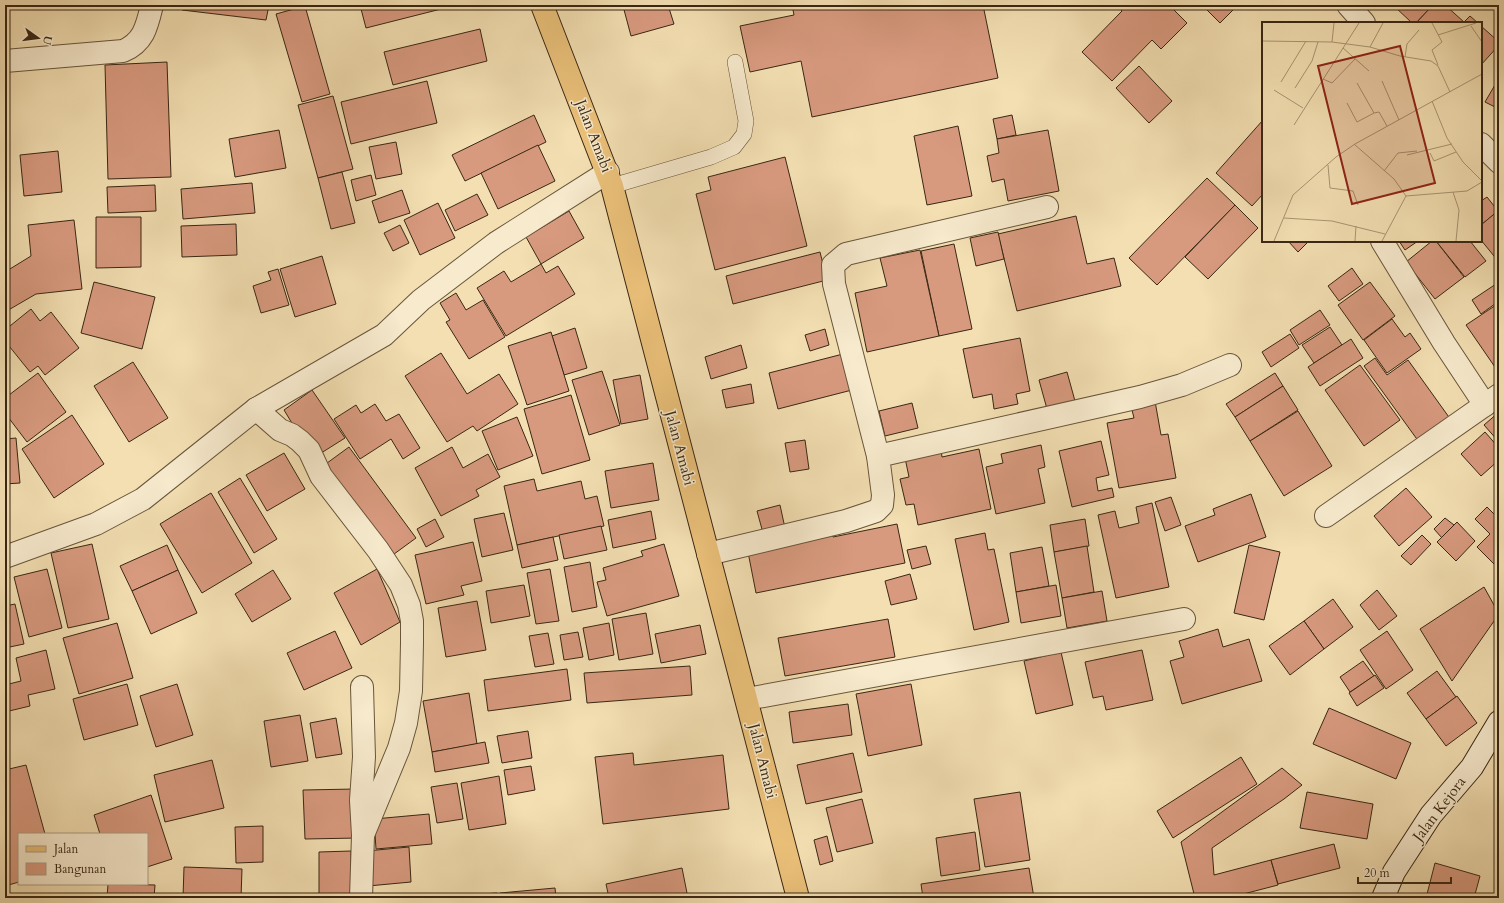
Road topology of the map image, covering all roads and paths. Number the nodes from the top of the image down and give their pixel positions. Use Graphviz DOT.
graph roads {
  1 [pos="152,5"];
  2 [pos="542,5"];
  3 [pos="5,61"];
  4 [pos="735,62"];
  5 [pos="1482,145"];
  6 [pos="1499,162"];
  7 [pos="610,179"];
  8 [pos="1047,207"];
  9 [pos="1383,242"];
  10 [pos="1230,365"];
  11 [pos="1492,400"];
  12 [pos="256,409"];
  13 [pos="878,456"];
  14 [pos="1326,516"];
  15 [pos="708,554"];
  16 [pos="5,557"];
  17 [pos="1184,619"];
  18 [pos="362,687"];
  19 [pos="747,699"];
  20 [pos="1499,722"];
  21 [pos="363,835"];
  22 [pos="361,898"];
  23 [pos="798,898"];
  24 [pos="1383,898"];
  1 -- 3 [label="street"];
  2 -- 7 [label="main road, Jalan Amabi"];
  4 -- 7 [label="lane"];
  5 -- 6 [label="street"];
  7 -- 12 [label="street"];
  7 -- 15 [label="main road, Jalan Amabi"];
  8 -- 13 [label="street"];
  9 -- 11 [label="street"];
  10 -- 13 [label="street"];
  11 -- 14 [label="street"];
  12 -- 16 [label="street"];
  12 -- 21 [label="street"];
  13 -- 15 [label="street"];
  15 -- 19 [label="main road, Jalan Amabi"];
  17 -- 19 [label="street"];
  18 -- 21 [label="street"];
  19 -- 23 [label="main road, Jalan Amabi"];
  20 -- 24 [label="street, Jalan Kejora"];
  21 -- 22 [label="street"];
}
